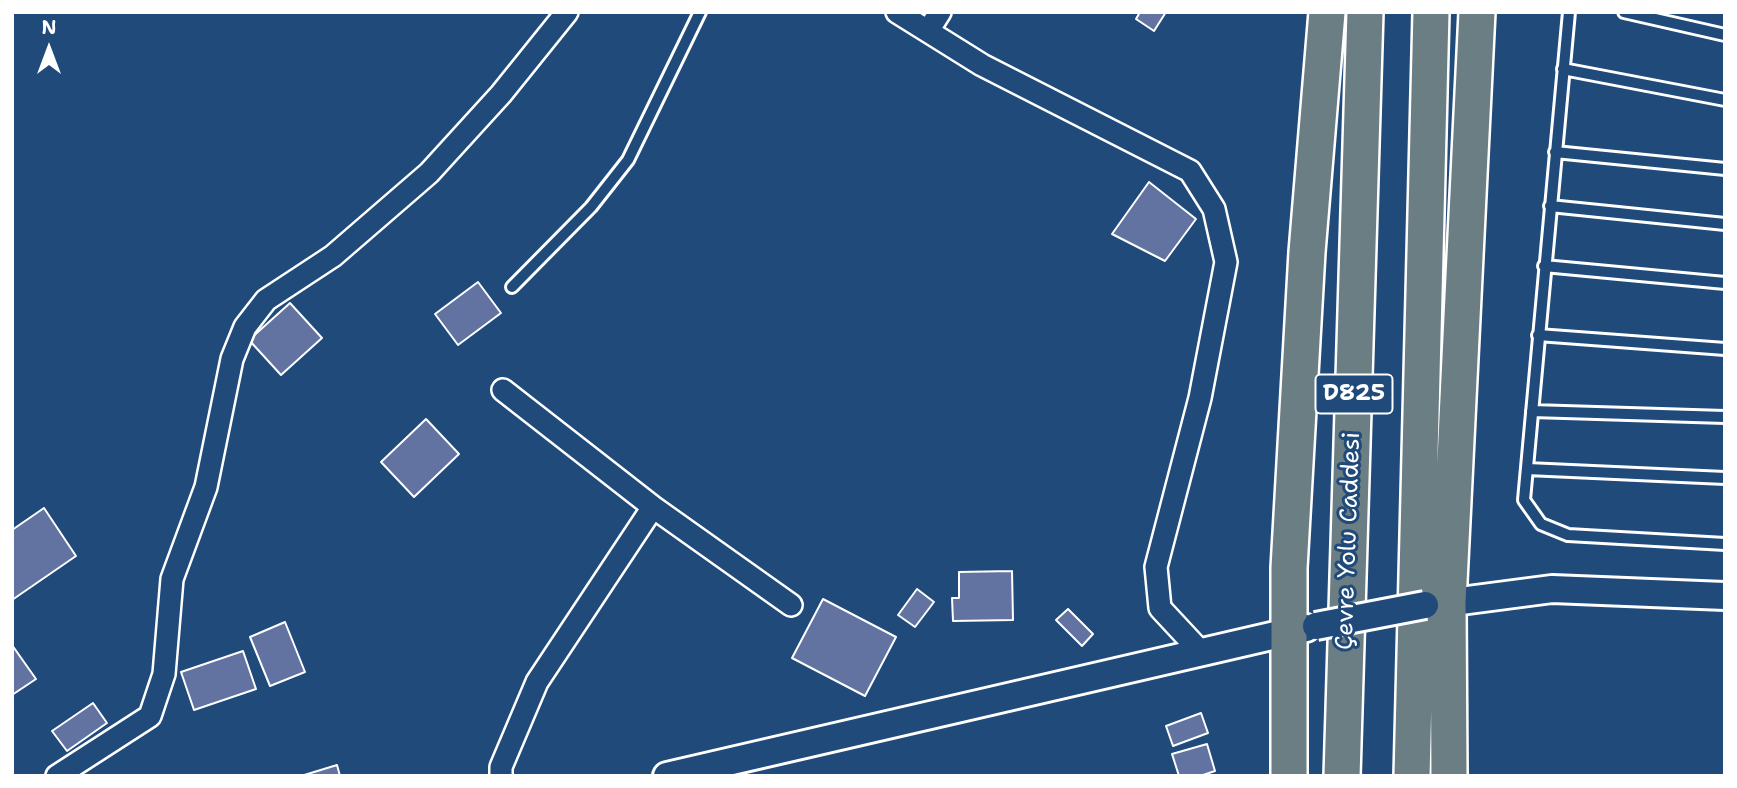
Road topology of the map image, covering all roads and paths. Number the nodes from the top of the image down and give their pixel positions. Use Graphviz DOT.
graph roads {
  1 [pos="567,12"];
  2 [pos="699,12"];
  3 [pos="897,12"];
  4 [pos="940,12"];
  5 [pos="1327,12"];
  6 [pos="1365,12"];
  7 [pos="1431,12"];
  8 [pos="1477,12"];
  9 [pos="1569,12"];
  10 [pos="1624,12"];
  11 [pos="928,32"];
  12 [pos="1725,35"];
  13 [pos="1563,69"];
  14 [pos="1725,100"];
  15 [pos="1555,152"];
  16 [pos="1725,169"];
  17 [pos="1550,206"];
  18 [pos="1725,224"];
  19 [pos="1544,266"];
  20 [pos="1725,283"];
  21 [pos="512,287"];
  22 [pos="1538,335"];
  23 [pos="1725,349"];
  24 [pos="503,390"];
  25 [pos="1532,411"];
  26 [pos="1725,417"];
  27 [pos="1527,469"];
  28 [pos="1725,478"];
  29 [pos="653,507"];
  30 [pos="1725,544"];
  31 [pos="1725,596"];
  32 [pos="1437,604"];
  33 [pos="791,606"];
  34 [pos="1303,629"];
  35 [pos="1200,651"];
  36 [pos="57,776"];
  37 [pos="501,776"];
  38 [pos="667,776"];
  39 [pos="1289,776"];
  40 [pos="1342,776"];
  41 [pos="1412,776"];
  42 [pos="1449,776"];
  1 -- 36 [label="street"];
  2 -- 21 [label="lane"];
  3 -- 11 [label="street"];
  4 -- 11 [label="street"];
  5 -- 34 [label="highway"];
  6 -- 40 [label="highway, Çevre Yolu Caddesi / D825"];
  7 -- 41 [label="highway, D825"];
  8 -- 32 [label="highway"];
  9 -- 13 [label="lane"];
  10 -- 12 [label="lane"];
  11 -- 35 [label="street"];
  13 -- 14 [label="lane"];
  13 -- 15 [label="lane"];
  15 -- 16 [label="lane"];
  15 -- 17 [label="lane"];
  17 -- 18 [label="lane"];
  17 -- 19 [label="lane"];
  19 -- 20 [label="lane"];
  19 -- 22 [label="lane"];
  22 -- 23 [label="lane"];
  22 -- 25 [label="lane"];
  24 -- 29 [label="street"];
  25 -- 26 [label="lane"];
  25 -- 27 [label="lane"];
  27 -- 28 [label="lane"];
  27 -- 30 [label="lane"];
  29 -- 33 [label="street"];
  29 -- 37 [label="street"];
  31 -- 32 [label="street"];
  32 -- 34 [label="street, bridge"];
  32 -- 42 [label="highway"];
  34 -- 35 [label="street"];
  34 -- 39 [label="highway"];
  35 -- 38 [label="street"];
}
